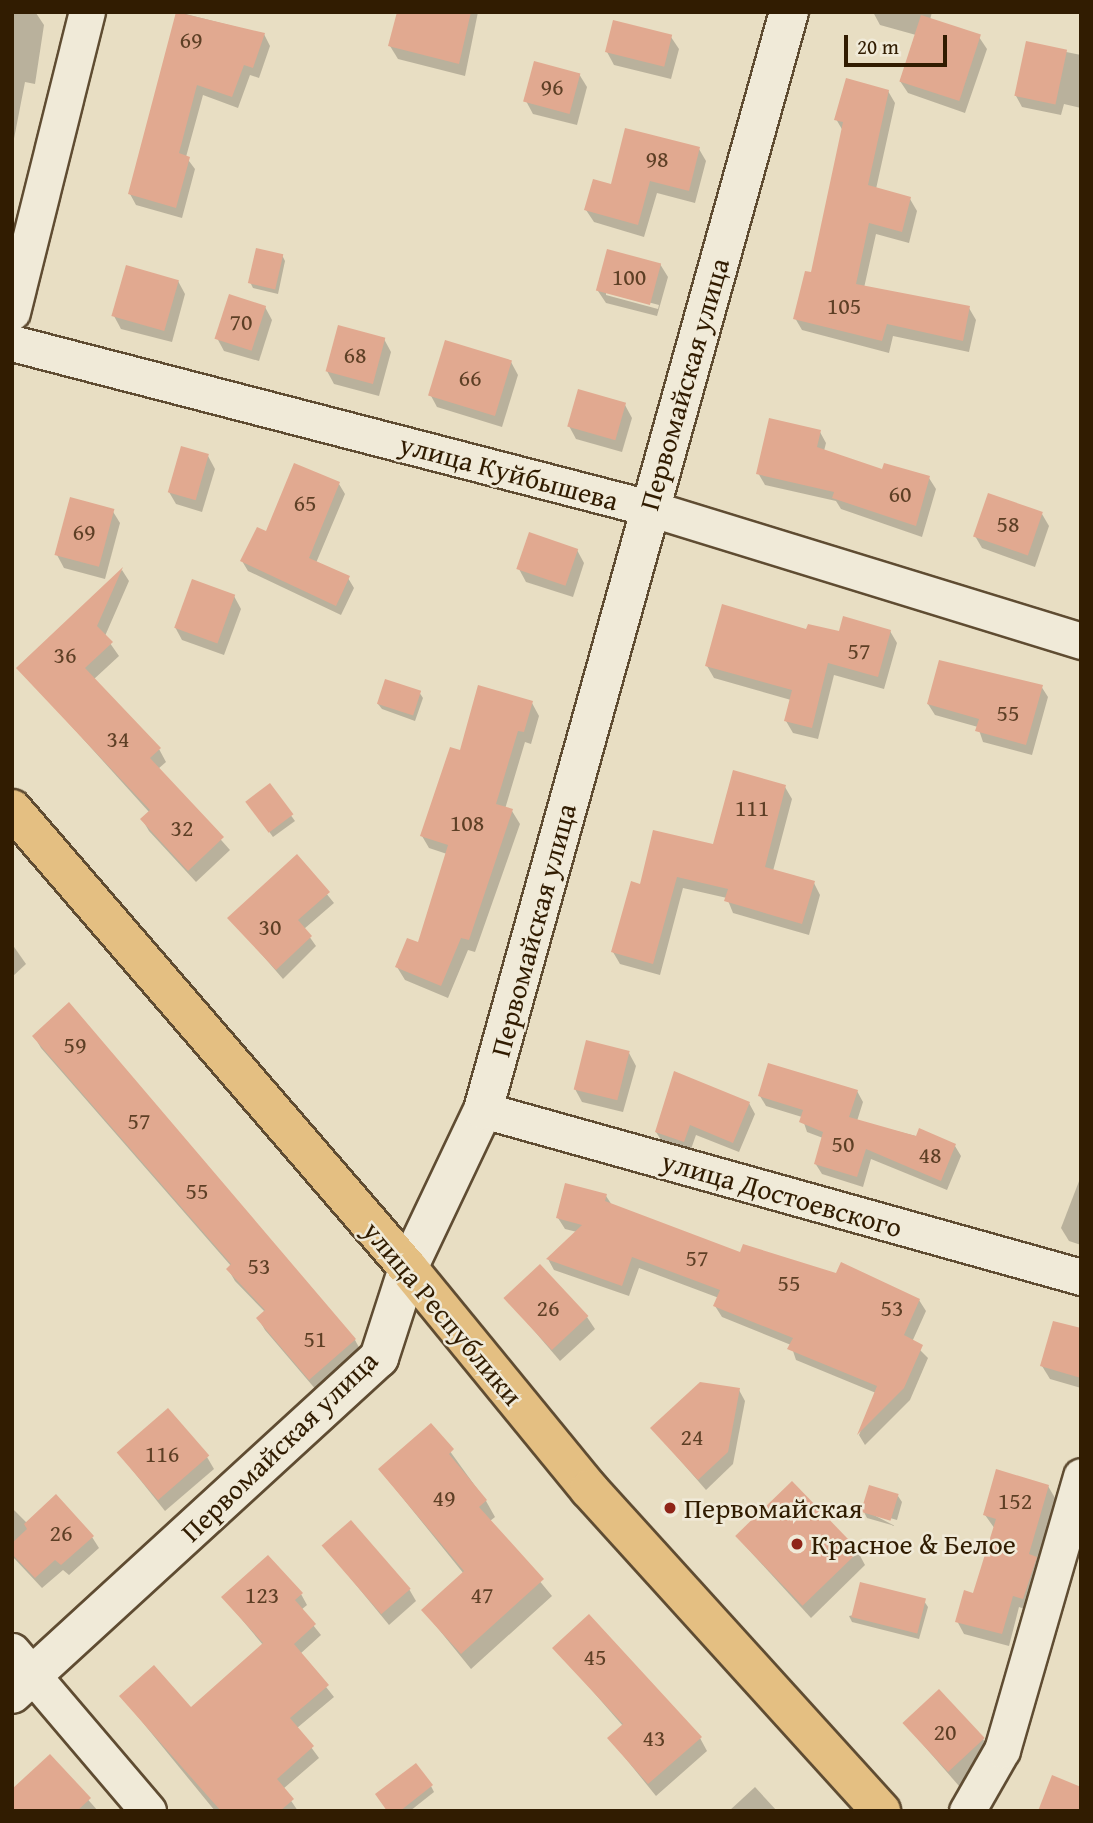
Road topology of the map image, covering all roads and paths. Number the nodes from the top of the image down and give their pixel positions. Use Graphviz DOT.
graph roads {
  1 [pos="87,12"];
  2 [pos="789,12"];
  3 [pos="12,312"];
  4 [pos="12,343"];
  5 [pos="649,508"];
  6 [pos="1081,640"];
  7 [pos="12,809"];
  8 [pos="483,1110"];
  9 [pos="408,1268"];
  10 [pos="1081,1277"];
  11 [pos="1081,1476"];
  12 [pos="19,1673"];
  13 [pos="148,1811"];
  14 [pos="881,1811"];
  15 [pos="967,1811"];
  1 -- 3 [label="street"];
  2 -- 5 [label="street, Первомайская улица"];
  4 -- 5 [label="street, улица Куйбышева"];
  5 -- 6 [label="street, улица Куйбышева"];
  5 -- 8 [label="street, Первомайская улица"];
  7 -- 9 [label="main road, улица Республики"];
  8 -- 9 [label="street, Первомайская улица"];
  8 -- 10 [label="street, улица Достоевского"];
  9 -- 12 [label="street, Первомайская улица"];
  9 -- 14 [label="main road, улица Республики"];
  11 -- 15 [label="street"];
  12 -- 13 [label="street"];
}
